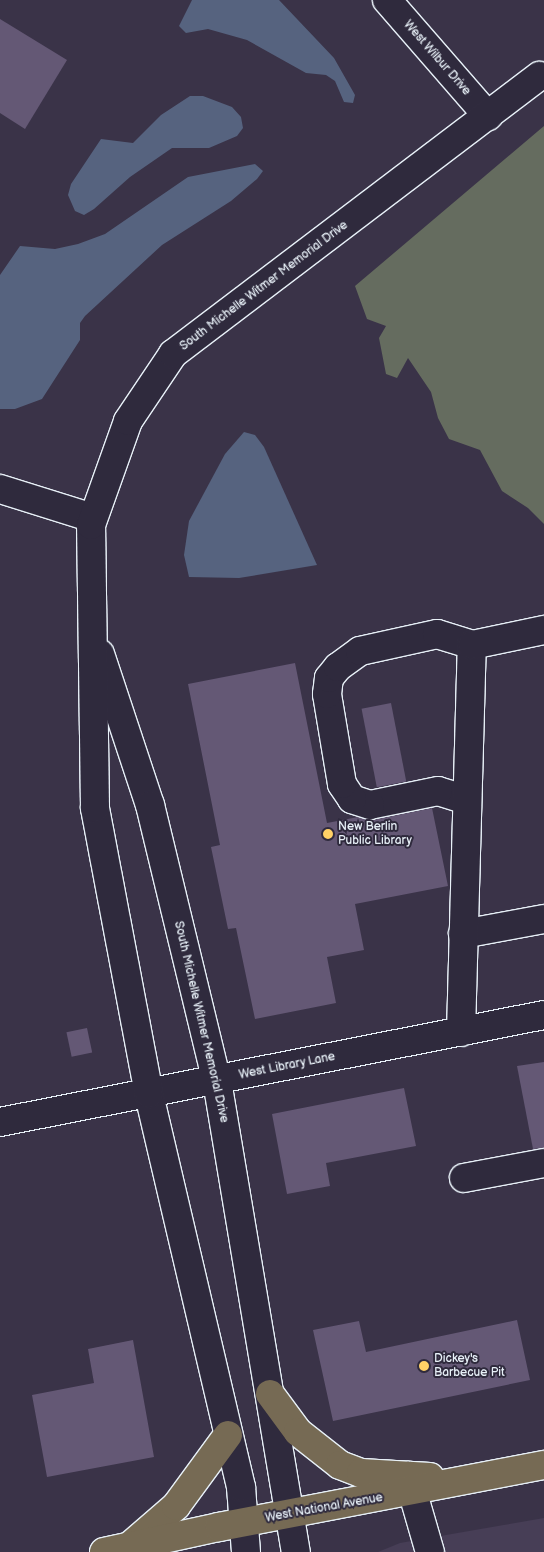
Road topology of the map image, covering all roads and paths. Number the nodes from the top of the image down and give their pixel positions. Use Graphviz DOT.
graph roads {
  1 [pos="387,0"];
  2 [pos="539,76"];
  3 [pos="488,116"];
  4 [pos="0,489"];
  5 [pos="93,518"];
  6 [pos="91,626"];
  7 [pos="544,630"];
  8 [pos="472,645"];
  9 [pos="468,800"];
  10 [pos="544,919"];
  11 [pos="464,934"];
  12 [pos="544,1015"];
  13 [pos="461,1032"];
  14 [pos="217,1081"];
  15 [pos="149,1094"];
  16 [pos="0,1122"];
  17 [pos="544,1163"];
  18 [pos="464,1178"];
  19 [pos="270,1394"];
  20 [pos="228,1435"];
  21 [pos="544,1466"];
  22 [pos="410,1484"];
  23 [pos="290,1515"];
  24 [pos="244,1522"];
  25 [pos="115,1550"];
  26 [pos="246,1552"];
  27 [pos="296,1552"];
  28 [pos="430,1552"];
  1 -- 3 [label="street, West Wilbur Drive"];
  2 -- 3 [label="street, South Michelle Witmer Memorial Drive"];
  3 -- 5 [label="street, South Michelle Witmer Memorial Drive"];
  4 -- 5 [label="street"];
  5 -- 6 [label="street, South Michelle Witmer Memorial Drive"];
  6 -- 14 [label="street, South Michelle Witmer Memorial Drive"];
  6 -- 15 [label="street, South Michelle Witmer Memorial Drive"];
  7 -- 8 [label="street"];
  8 -- 9 [label="street"];
  8 -- 9 [label="street"];
  9 -- 11 [label="street"];
  10 -- 11 [label="street"];
  11 -- 13 [label="street"];
  12 -- 13 [label="street, West Library Lane"];
  13 -- 14 [label="street, West Library Lane"];
  14 -- 15 [label="street, West Library Lane"];
  14 -- 19 [label="street, South Michelle Witmer Memorial Drive"];
  15 -- 16 [label="street, West Library Lane"];
  15 -- 20 [label="street, South Michelle Witmer Memorial Drive"];
  17 -- 18 [label="street"];
  19 -- 22 [label="main road"];
  19 -- 23 [label="street, South Michelle Witmer Memorial Drive"];
  20 -- 24 [label="street, South Michelle Witmer Memorial Drive"];
  20 -- 25 [label="main road"];
  21 -- 22 [label="main road"];
  22 -- 23 [label="main road, West National Avenue"];
  22 -- 28 [label="street"];
  23 -- 24 [label="main road, West National Avenue"];
  23 -- 27 [label="street, South Michelle Witmer Memorial Drive"];
  24 -- 25 [label="main road, West National Avenue"];
  24 -- 26 [label="street, South Michelle Witmer Memorial Drive"];
}
